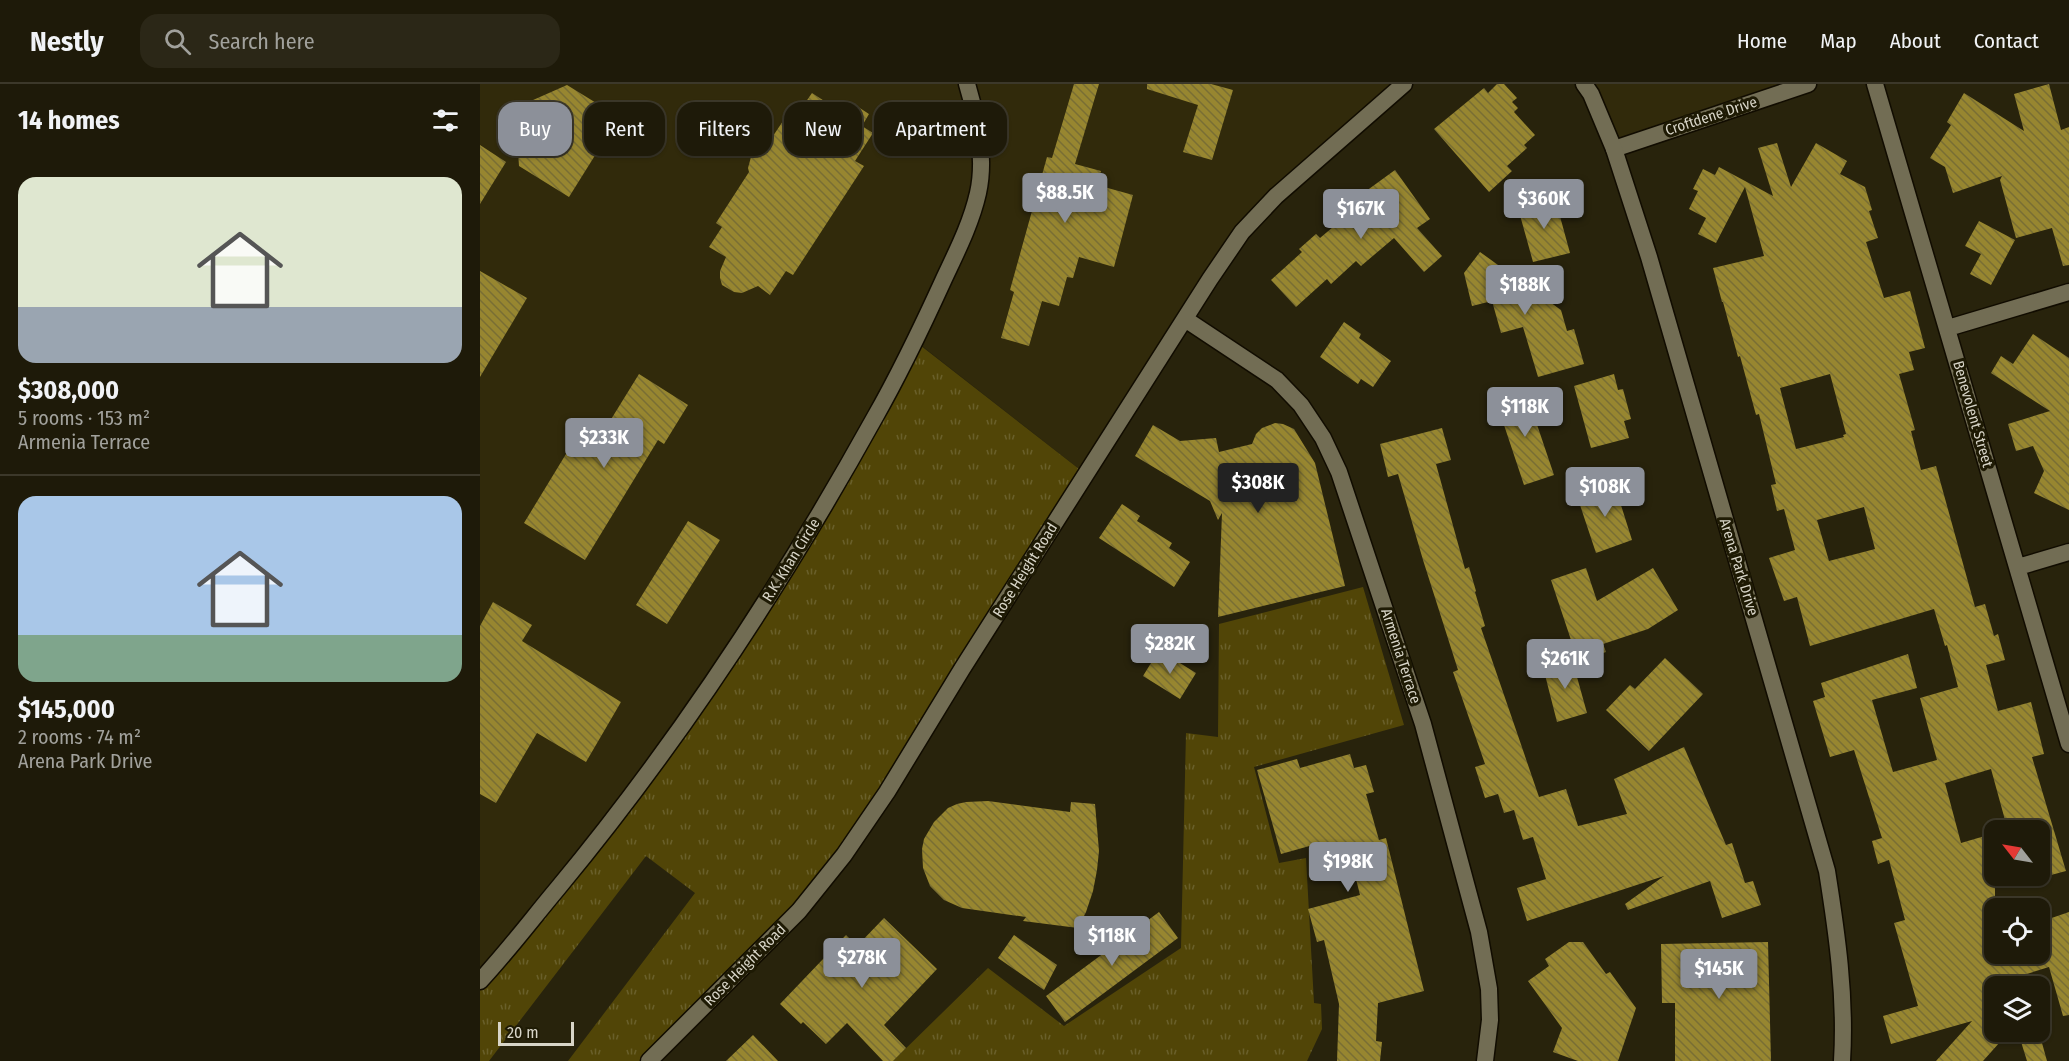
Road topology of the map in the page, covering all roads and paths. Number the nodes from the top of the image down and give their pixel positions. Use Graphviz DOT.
graph roads {
  1 [pos="967,84"];
  2 [pos="1404,84"];
  3 [pos="1584,84"];
  4 [pos="1808,84"];
  5 [pos="1875,84"];
  6 [pos="1614,149"];
  7 [pos="2069,292"];
  8 [pos="1185,319"];
  9 [pos="1948,328"];
  10 [pos="2069,552"];
  11 [pos="2018,567"];
  12 [pos="2069,744"];
  13 [pos="480,981"];
  14 [pos="649,1061"];
  15 [pos="1485,1061"];
  16 [pos="1842,1061"];
  1 -- 13 [label="street, R.K. Khan Circle"];
  2 -- 8 [label="street, Rose Height Road"];
  3 -- 6 [label="street, Arena Park Drive"];
  4 -- 6 [label="street, Croftdene Drive"];
  5 -- 9 [label="street, Benevolent Street"];
  6 -- 16 [label="street, Arena Park Drive"];
  7 -- 9 [label="street"];
  8 -- 14 [label="street, Rose Height Road"];
  8 -- 15 [label="street, Armenia Terrace"];
  9 -- 11 [label="street, Benevolent Street"];
  10 -- 11 [label="street"];
  11 -- 12 [label="street, Benevolent Street"];
}
